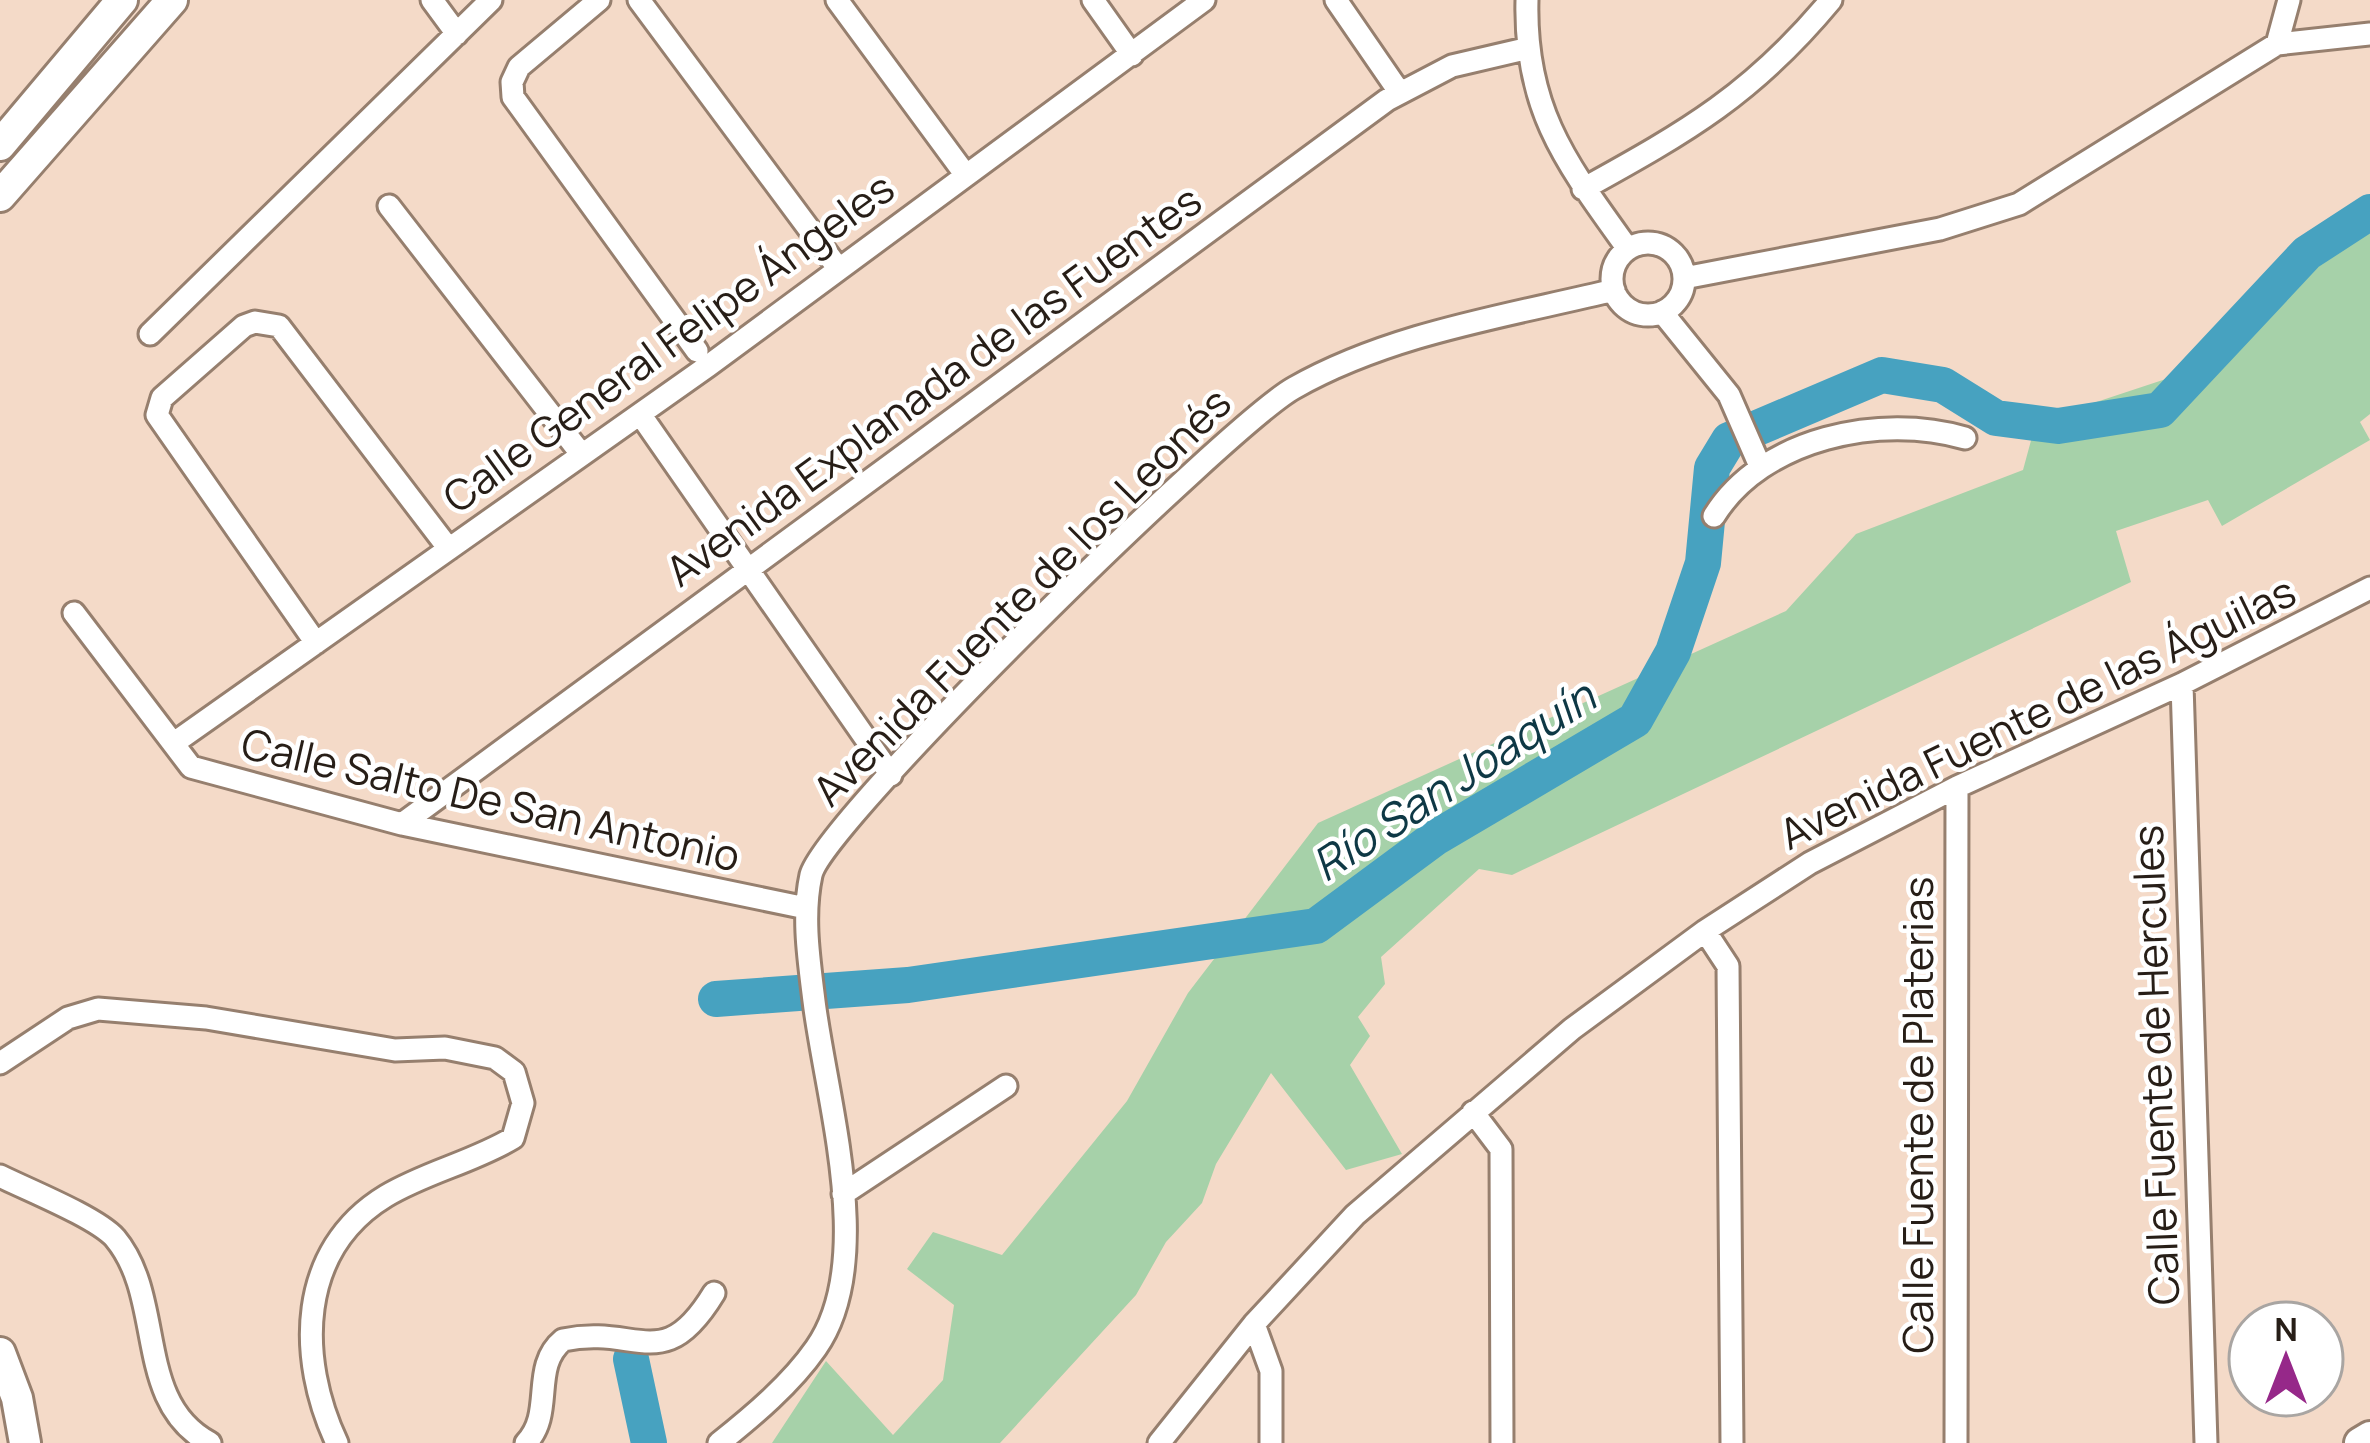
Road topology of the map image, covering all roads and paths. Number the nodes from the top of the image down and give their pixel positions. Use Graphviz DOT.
graph roads {
  1 [pos="122,0"];
  2 [pos="172,0"];
  3 [pos="432,0"];
  4 [pos="491,0"];
  5 [pos="599,0"];
  6 [pos="639,0"];
  7 [pos="837,0"];
  8 [pos="1093,0"];
  9 [pos="1204,0"];
  10 [pos="1336,0"];
  11 [pos="1527,0"];
  12 [pos="1832,0"];
  13 [pos="2289,0"];
  14 [pos="93,34"];
  15 [pos="457,34"];
  16 [pos="2370,34"];
  17 [pos="2277,44"];
  18 [pos="1529,48"];
  19 [pos="1132,55"];
  20 [pos="123,57"];
  21 [pos="1400,93"];
  22 [pos="0,145"];
  23 [pos="964,174"];
  24 [pos="1583,189"];
  25 [pos="0,196"];
  26 [pos="389,206"];
  27 [pos="1628,248"];
  28 [pos="838,268"];
  29 [pos="1684,278"];
  30 [pos="1614,290"];
  31 [pos="1662,312"];
  32 [pos="150,334"];
  33 [pos="697,351"];
  34 [pos="640,414"];
  35 [pos="1965,438"];
  36 [pos="582,455"];
  37 [pos="1760,466"];
  38 [pos="1714,516"];
  39 [pos="449,549"];
  40 [pos="746,571"];
  41 [pos="2370,588"];
  42 [pos="74,613"];
  43 [pos="316,643"];
  44 [pos="2182,684"];
  45 [pos="174,743"];
  46 [pos="891,775"];
  47 [pos="1957,787"];
  48 [pos="402,824"];
  49 [pos="806,908"];
  50 [pos="1705,931"];
  51 [pos="0,1063"];
  52 [pos="1006,1086"];
  53 [pos="1473,1112"];
  54 [pos="0,1176"];
  55 [pos="843,1194"];
  56 [pos="714,1293"];
  57 [pos="1254,1324"];
  58 [pos="0,1354"];
  59 [pos="2370,1438"];
  60 [pos="25,1443"];
  61 [pos="210,1443"];
  62 [pos="337,1443"];
  63 [pos="526,1443"];
  64 [pos="719,1443"];
  65 [pos="1160,1443"];
  66 [pos="1271,1443"];
  67 [pos="1502,1443"];
  68 [pos="1732,1443"];
  69 [pos="1956,1443"];
  70 [pos="2206,1443"];
  71 [pos="2360,1443"];
  1 -- 14 [label="main road"];
  2 -- 20 [label="main road"];
  3 -- 15 [label="street"];
  4 -- 15 [label="street"];
  5 -- 33 [label="street"];
  6 -- 28 [label="street"];
  7 -- 23 [label="street"];
  8 -- 19 [label="street"];
  9 -- 19 [label="street, Calle General Felipe Ángeles"];
  10 -- 21 [label="street"];
  11 -- 18 [label="street"];
  12 -- 24 [label="street"];
  13 -- 17 [label="street"];
  14 -- 20 [label="main road"];
  14 -- 22 [label="main road"];
  15 -- 32 [label="street"];
  16 -- 17 [label="street"];
  17 -- 29 [label="street"];
  18 -- 21 [label="street, Avenida Explanada de las Fuentes"];
  18 -- 24 [label="street"];
  19 -- 23 [label="street, Calle General Felipe Ángeles"];
  20 -- 25 [label="main road"];
  21 -- 40 [label="street, Avenida Explanada de las Fuentes"];
  23 -- 28 [label="street, Calle General Felipe Ángeles"];
  24 -- 27 [label="street"];
  26 -- 36 [label="street"];
  27 -- 29 [label="street"];
  27 -- 30 [label="street"];
  28 -- 34 [label="street, Calle General Felipe Ángeles"];
  29 -- 31 [label="street"];
  30 -- 31 [label="street"];
  30 -- 46 [label="street, Avenida Fuente de los Leonés"];
  31 -- 37 [label="street"];
  34 -- 36 [label="street, Calle General Felipe Ángeles"];
  34 -- 40 [label="street"];
  35 -- 37 [label="street"];
  36 -- 39 [label="street, Calle General Felipe Ángeles"];
  37 -- 38 [label="street"];
  39 -- 43 [label="street, Calle General Felipe Ángeles"];
  39 -- 43 [label="street"];
  40 -- 46 [label="street"];
  40 -- 48 [label="street, Avenida Explanada de las Fuentes"];
  41 -- 44 [label="street, Avenida Fuente de las Águilas"];
  42 -- 45 [label="street, Calle Salto De San Antonio"];
  43 -- 45 [label="street, Calle General Felipe Ángeles"];
  44 -- 47 [label="street, Avenida Fuente de las Águilas"];
  44 -- 70 [label="street, Calle Fuente de Hercules"];
  45 -- 48 [label="street, Calle Salto De San Antonio"];
  46 -- 49 [label="street, Avenida Fuente de los Leonés"];
  47 -- 50 [label="street, Avenida Fuente de las Águilas"];
  47 -- 69 [label="street, Calle Fuente de Platerias"];
  48 -- 49 [label="street, Calle Salto De San Antonio"];
  49 -- 55 [label="street, Avenida Fuente de los Leonés"];
  50 -- 53 [label="street, Avenida Fuente de las Águilas"];
  50 -- 68 [label="street"];
  51 -- 62 [label="street"];
  52 -- 55 [label="street"];
  53 -- 57 [label="street, Avenida Fuente de las Águilas"];
  53 -- 67 [label="street"];
  54 -- 61 [label="street"];
  55 -- 64 [label="street, Avenida Fuente de los Leonés"];
  56 -- 63 [label="street"];
  57 -- 65 [label="street, Avenida Fuente de las Águilas"];
  57 -- 66 [label="street"];
  58 -- 60 [label="main road"];
  59 -- 71 [label="main road"];
}
